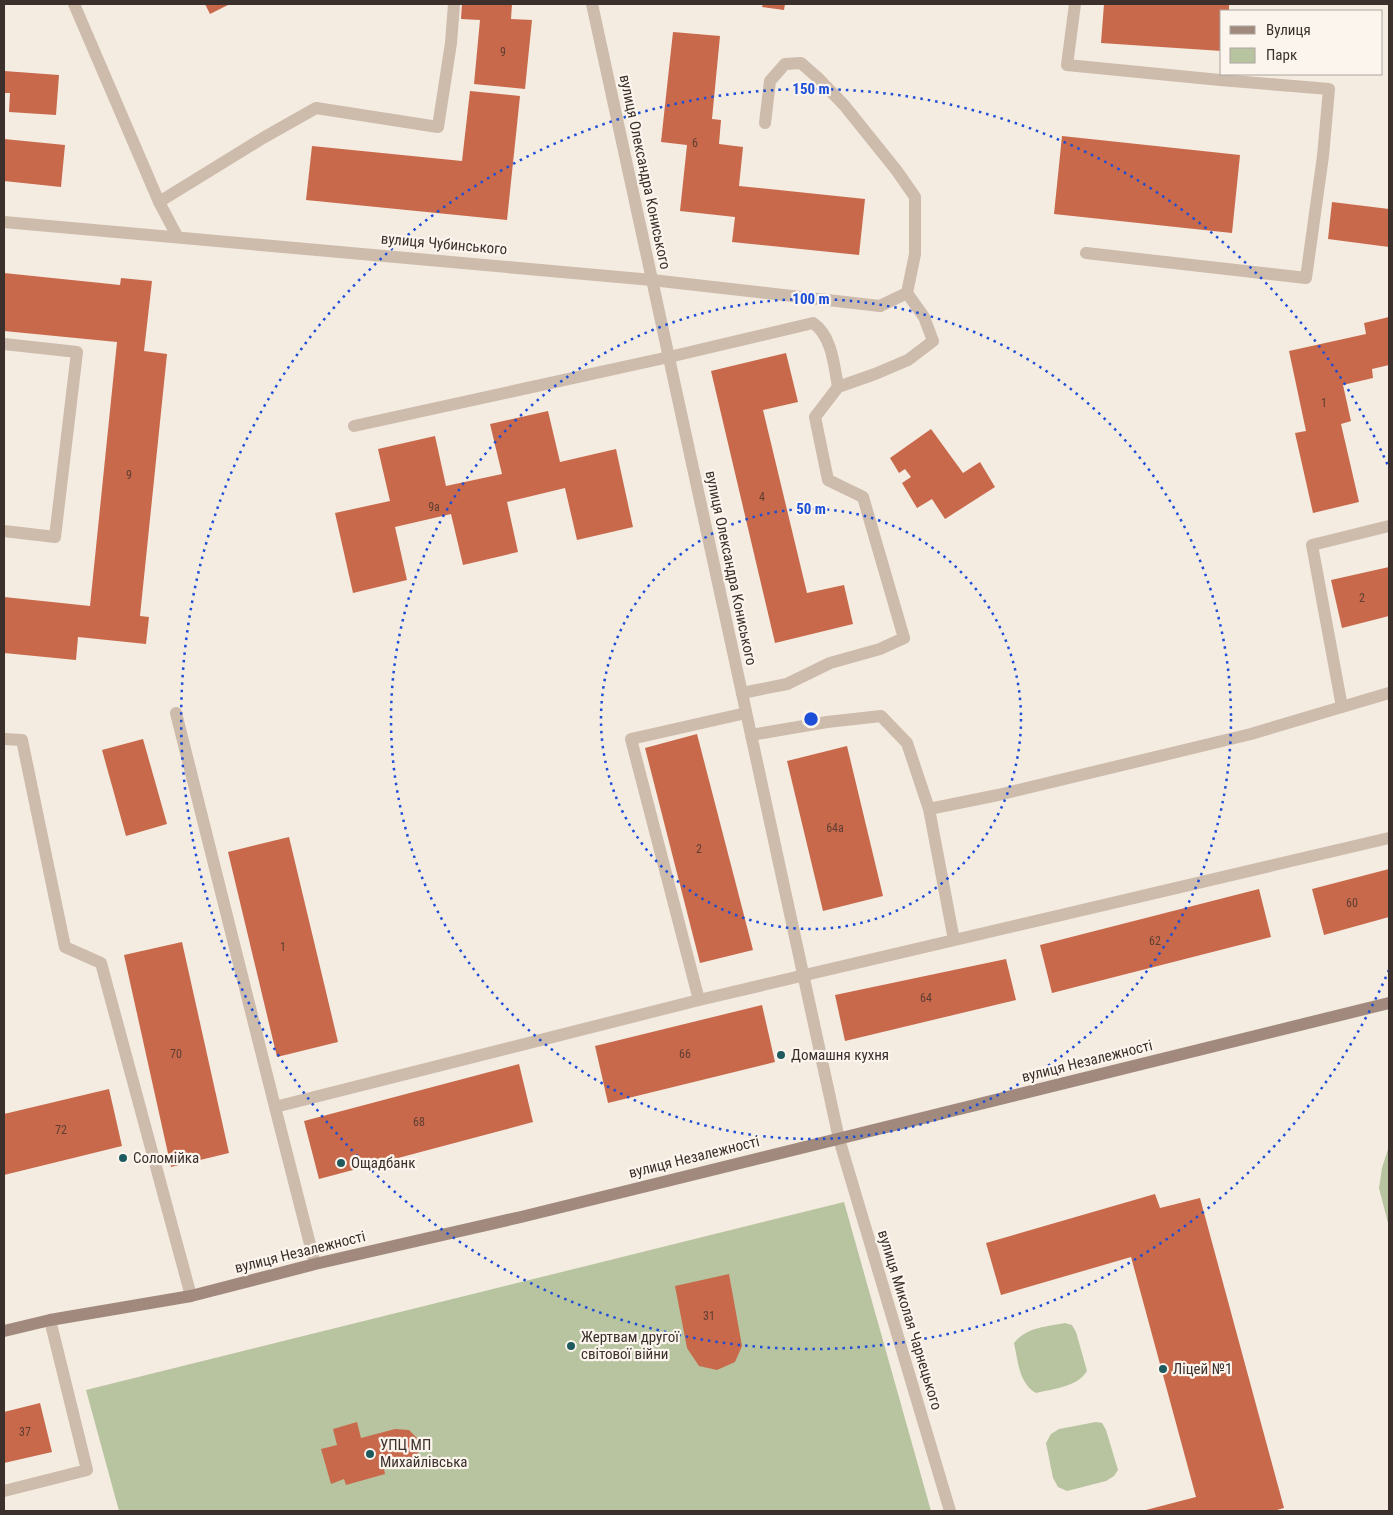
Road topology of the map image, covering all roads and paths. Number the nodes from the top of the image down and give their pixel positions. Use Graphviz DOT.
graph roads {
  1 [pos="74,4"];
  2 [pos="454,4"];
  3 [pos="592,4"];
  4 [pos="1075,4"];
  5 [pos="766,123"];
  6 [pos="159,202"];
  7 [pos="4,222"];
  8 [pos="177,236"];
  9 [pos="1086,253"];
  10 [pos="652,280"];
  11 [pos="906,293"];
  12 [pos="4,344"];
  13 [pos="669,357"];
  14 [pos="838,387"];
  15 [pos="354,426"];
  16 [pos="1389,526"];
  17 [pos="4,531"];
  18 [pos="742,693"];
  19 [pos="1389,694"];
  20 [pos="1342,707"];
  21 [pos="176,713"];
  22 [pos="746,713"];
  23 [pos="751,735"];
  24 [pos="4,739"];
  25 [pos="929,809"];
  26 [pos="1389,838"];
  27 [pos="954,940"];
  28 [pos="804,975"];
  29 [pos="699,1000"];
  30 [pos="1389,1003"];
  31 [pos="275,1107"];
  32 [pos="839,1138"];
  33 [pos="315,1264"];
  34 [pos="191,1296"];
  35 [pos="50,1320"];
  36 [pos="4,1331"];
  37 [pos="4,1491"];
  38 [pos="950,1511"];
  1 -- 6 [label="street"];
  2 -- 6 [label="street"];
  3 -- 10 [label="street, вулиця Олександра Кониського"];
  4 -- 9 [label="street"];
  5 -- 11 [label="street"];
  6 -- 8 [label="street"];
  7 -- 8 [label="street, вулиця Чубинського"];
  8 -- 10 [label="street, вулиця Чубинського"];
  10 -- 11 [label="street, вулиця Чубинського"];
  10 -- 13 [label="street, вулиця Олександра Кониського"];
  11 -- 14 [label="street"];
  12 -- 17 [label="street"];
  13 -- 14 [label="street"];
  13 -- 15 [label="street"];
  13 -- 18 [label="street, вулиця Олександра Кониського"];
  14 -- 18 [label="street"];
  16 -- 20 [label="street"];
  18 -- 22 [label="street, вулиця Олександра Кониського"];
  19 -- 20 [label="street"];
  20 -- 25 [label="street"];
  21 -- 31 [label="street"];
  22 -- 23 [label="street, вулиця Олександра Кониського"];
  22 -- 29 [label="street"];
  23 -- 25 [label="street"];
  23 -- 28 [label="street, вулиця Олександра Кониського"];
  24 -- 34 [label="street"];
  25 -- 27 [label="street"];
  26 -- 27 [label="street"];
  27 -- 28 [label="street"];
  28 -- 29 [label="street"];
  28 -- 32 [label="street, вулиця Олександра Кониського"];
  29 -- 31 [label="street"];
  30 -- 32 [label="main road, вулиця Незалежності"];
  31 -- 33 [label="street"];
  32 -- 33 [label="main road, вулиця Незалежності"];
  32 -- 38 [label="street, вулиця Миколая Чарнецького"];
  33 -- 34 [label="main road, вулиця Незалежності"];
  34 -- 35 [label="main road, вулиця Незалежності"];
  35 -- 36 [label="main road, вулиця Незалежності"];
  35 -- 37 [label="street"];
}
